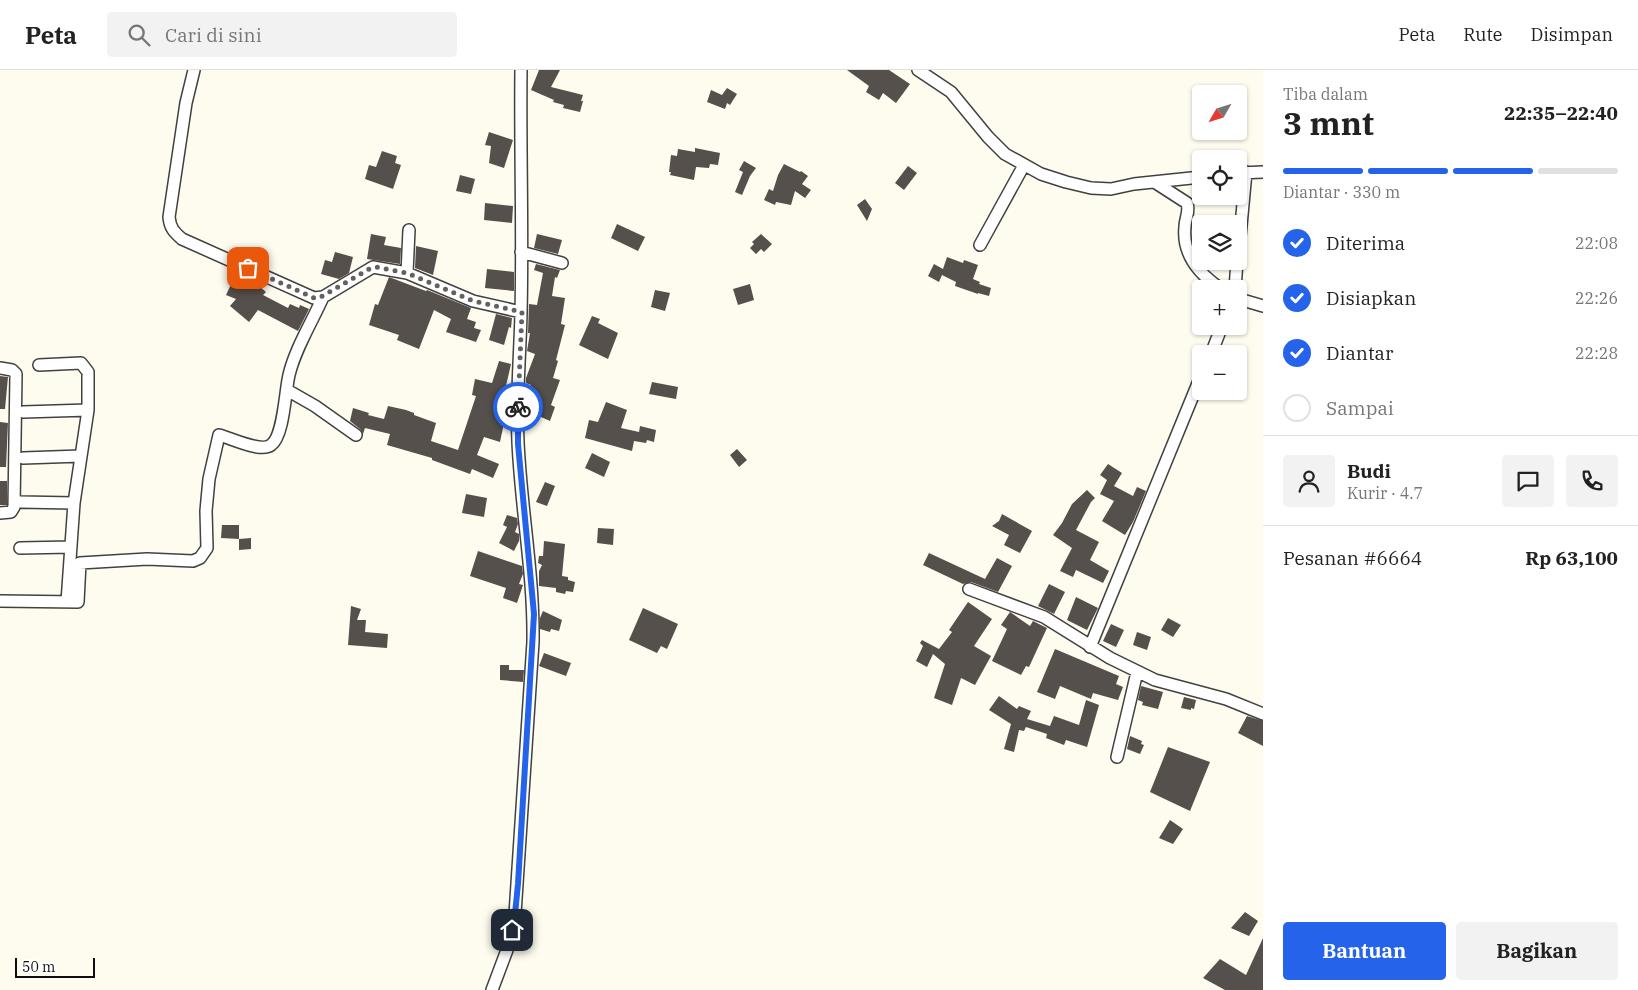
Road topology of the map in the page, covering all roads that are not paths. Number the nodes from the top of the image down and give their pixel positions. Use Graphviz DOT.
graph roads {
  1 [pos="194,70"];
  2 [pos="521,70"];
  3 [pos="918,70"];
  4 [pos="1024,165"];
  5 [pos="1263,172"];
  6 [pos="1247,173"];
  7 [pos="1192,178"];
  8 [pos="1156,182"];
  9 [pos="409,230"];
  10 [pos="980,245"];
  11 [pos="521,252"];
  12 [pos="562,263"];
  13 [pos="407,273"];
  14 [pos="1210,280"];
  15 [pos="323,297"];
  16 [pos="1247,301"];
  17 [pos="1263,306"];
  18 [pos="522,312"];
  19 [pos="39,365"];
  20 [pos="0,368"];
  21 [pos="287,390"];
  22 [pos="1192,398"];
  23 [pos="88,410"];
  24 [pos="23,412"];
  25 [pos="356,435"];
  26 [pos="81,456"];
  27 [pos="23,458"];
  28 [pos="20,502"];
  29 [pos="74,503"];
  30 [pos="0,512"];
  31 [pos="71,547"];
  32 [pos="20,548"];
  33 [pos="969,589"];
  34 [pos="0,601"];
  35 [pos="67,602"];
  36 [pos="1090,647"];
  37 [pos="1137,672"];
  38 [pos="1263,714"];
  39 [pos="1117,757"];
  40 [pos="492,990"];
  1 -- 15 [label="street"];
  2 -- 11 [label="street"];
  3 -- 4 [label="street"];
  4 -- 8 [label="street"];
  4 -- 10 [label="street"];
  5 -- 6 [label="street"];
  7 -- 8 [label="street"];
  8 -- 14 [label="street"];
  9 -- 13 [label="street"];
  11 -- 12 [label="street"];
  11 -- 18 [label="street"];
  13 -- 15 [label="street"];
  13 -- 18 [label="street"];
  15 -- 21 [label="street"];
  16 -- 17 [label="street"];
  18 -- 40 [label="street"];
  19 -- 23 [label="street"];
  20 -- 30 [label="street"];
  21 -- 25 [label="street"];
  21 -- 35 [label="street"];
  22 -- 36 [label="street"];
  23 -- 24 [label="street"];
  23 -- 26 [label="street"];
  26 -- 27 [label="street"];
  26 -- 29 [label="street"];
  28 -- 29 [label="street"];
  29 -- 31 [label="street"];
  31 -- 32 [label="street"];
  31 -- 35 [label="street"];
  33 -- 36 [label="street"];
  34 -- 35 [label="street"];
  36 -- 37 [label="street"];
  37 -- 38 [label="street"];
  37 -- 39 [label="street"];
}
